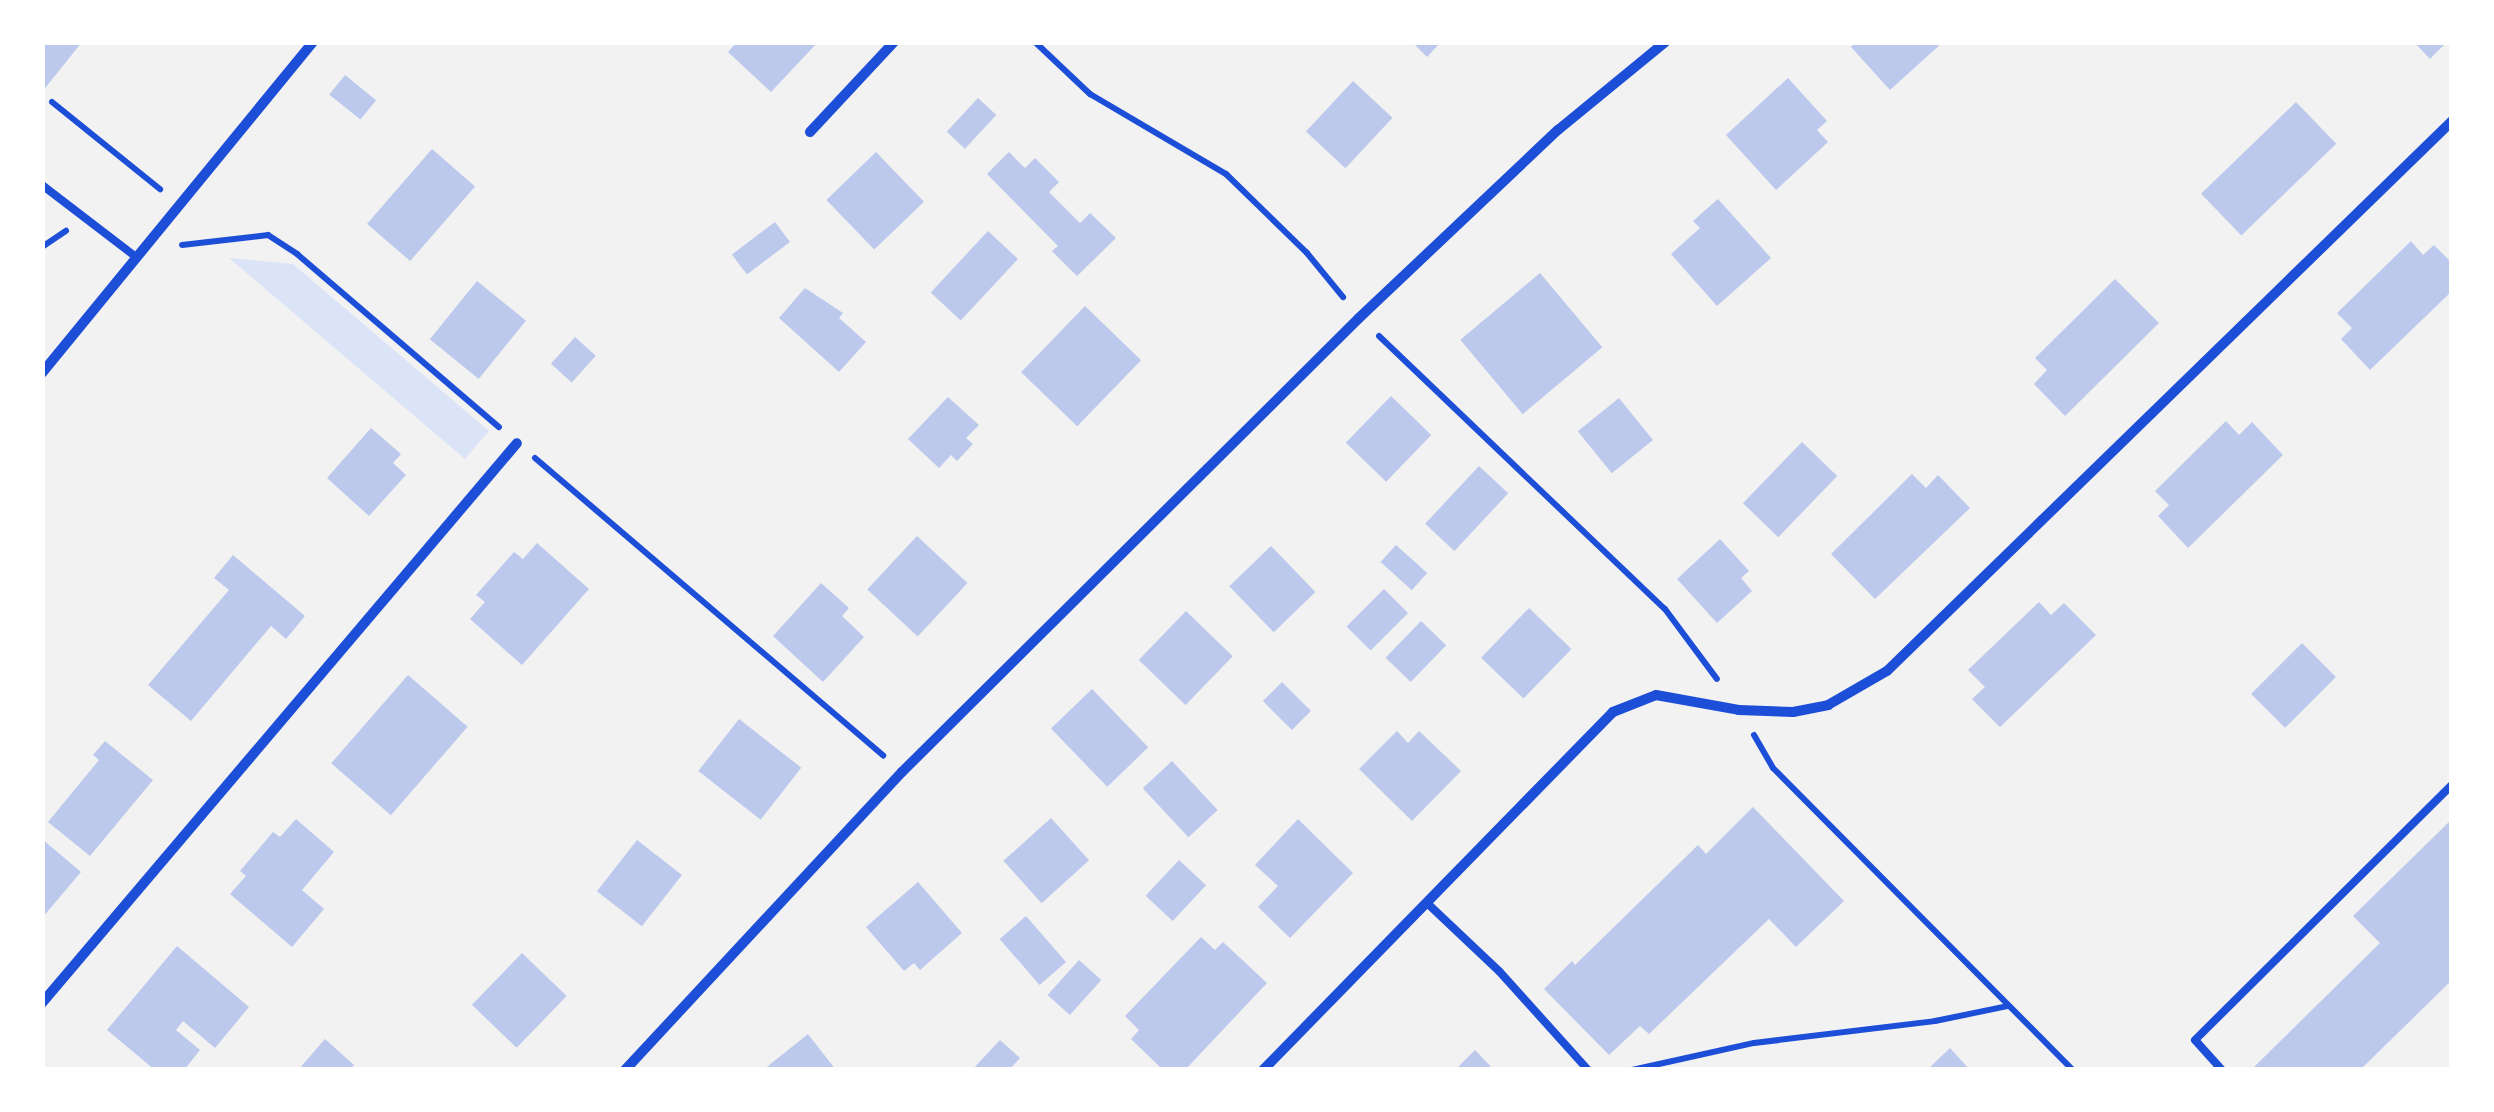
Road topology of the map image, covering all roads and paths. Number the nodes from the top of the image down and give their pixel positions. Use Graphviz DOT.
graph roads {
  1 [pos="313,42"];
  2 [pos="894,42"];
  3 [pos="1035,42"];
  4 [pos="1665,42"];
  5 [pos="52,102"];
  6 [pos="2452,120"];
  7 [pos="810,132"];
  8 [pos="42,185"];
  9 [pos="178,204"];
  10 [pos="135,256"];
  11 [pos="1359,318"];
  12 [pos="42,373"];
  13 [pos="517,443"];
  14 [pos="2452,785"];
  15 [pos="1427,903"];
  16 [pos="42,1003"];
  17 [pos="2008,1006"];
  18 [pos="625,1070"];
  19 [pos="1263,1070"];
  20 [pos="1588,1070"];
  21 [pos="1632,1070"];
  22 [pos="2222,1070"];
  1 -- 9 [label="street"];
  2 -- 7 [label="street"];
  3 -- 11 [label="path"];
  4 -- 11 [label="street"];
  5 -- 9 [label="path"];
  6 -- 15 [label="street"];
  8 -- 10 [label="lane"];
  9 -- 10 [label="street"];
  10 -- 12 [label="street"];
  11 -- 18 [label="street"];
  13 -- 16 [label="street"];
  14 -- 22 [label="lane"];
  15 -- 19 [label="street"];
  15 -- 20 [label="lane"];
  17 -- 21 [label="path"];
}
